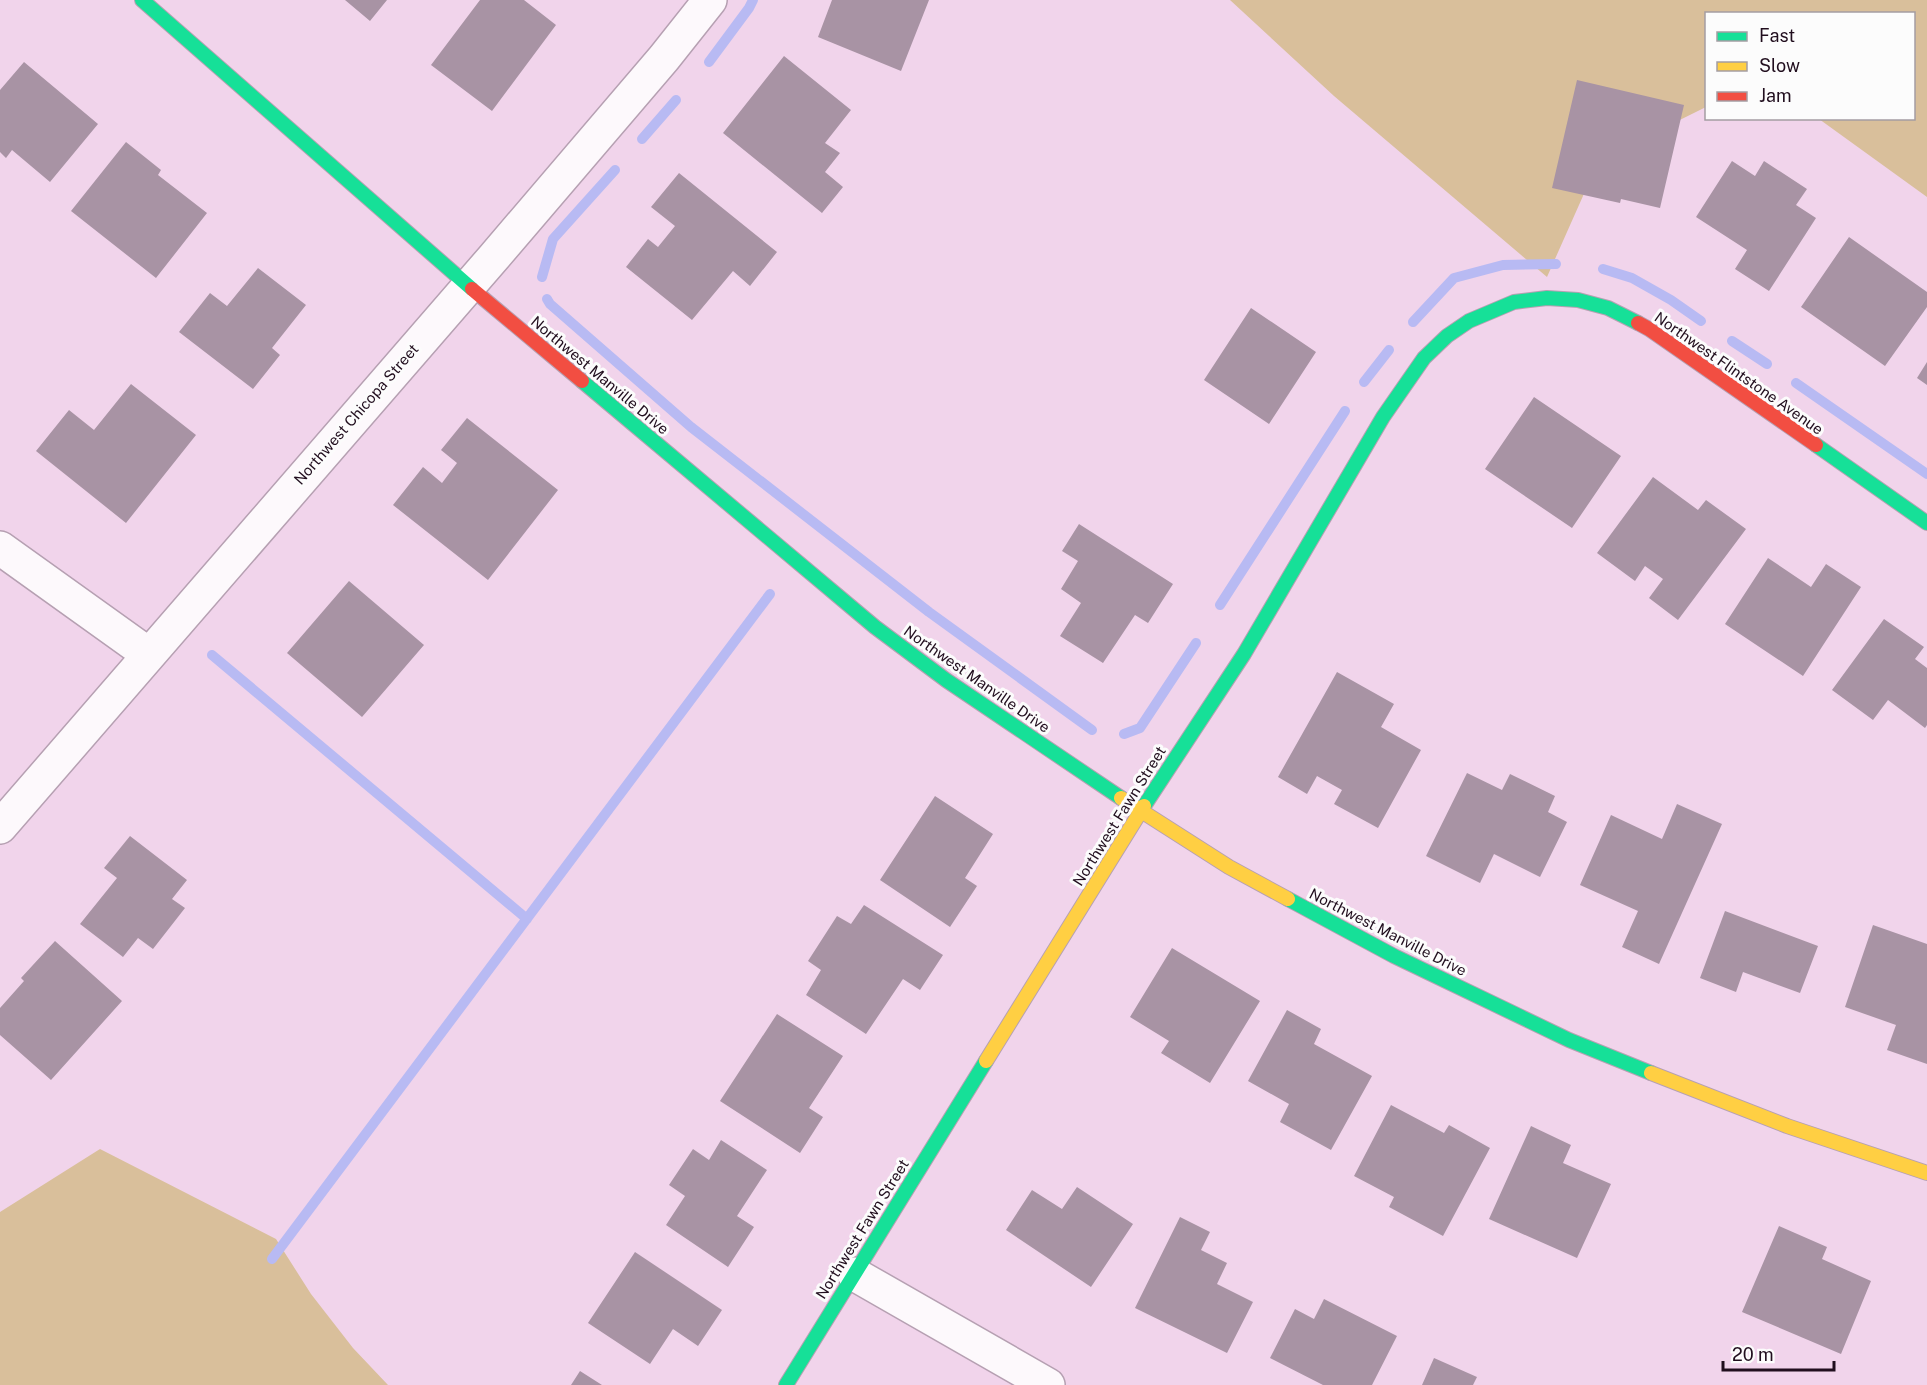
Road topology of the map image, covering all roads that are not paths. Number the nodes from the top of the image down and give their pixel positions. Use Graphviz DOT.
graph roads {
  1 [pos="142,0"];
  2 [pos="710,0"];
  3 [pos="468,285"];
  4 [pos="1514,302"];
  5 [pos="1927,523"];
  6 [pos="0,548"];
  7 [pos="148,654"];
  8 [pos="1140,811"];
  9 [pos="0,827"];
  10 [pos="1927,1173"];
  11 [pos="854,1274"];
  12 [pos="786,1385"];
  13 [pos="1048,1385"];
  1 -- 3 [label="street, Northwest Manville Drive"];
  2 -- 3 [label="street, Northwest Chicopa Street"];
  3 -- 7 [label="street, Northwest Chicopa Street"];
  3 -- 8 [label="street, Northwest Manville Drive"];
  4 -- 5 [label="street, Northwest Flintstone Avenue"];
  4 -- 8 [label="street, Northwest Fawn Street"];
  6 -- 7 [label="street"];
  7 -- 9 [label="street, Northwest Chicopa Street"];
  8 -- 10 [label="street, Northwest Manville Drive"];
  8 -- 11 [label="street, Northwest Fawn Street"];
  11 -- 12 [label="street, Northwest Fawn Street"];
  11 -- 13 [label="street"];
}
